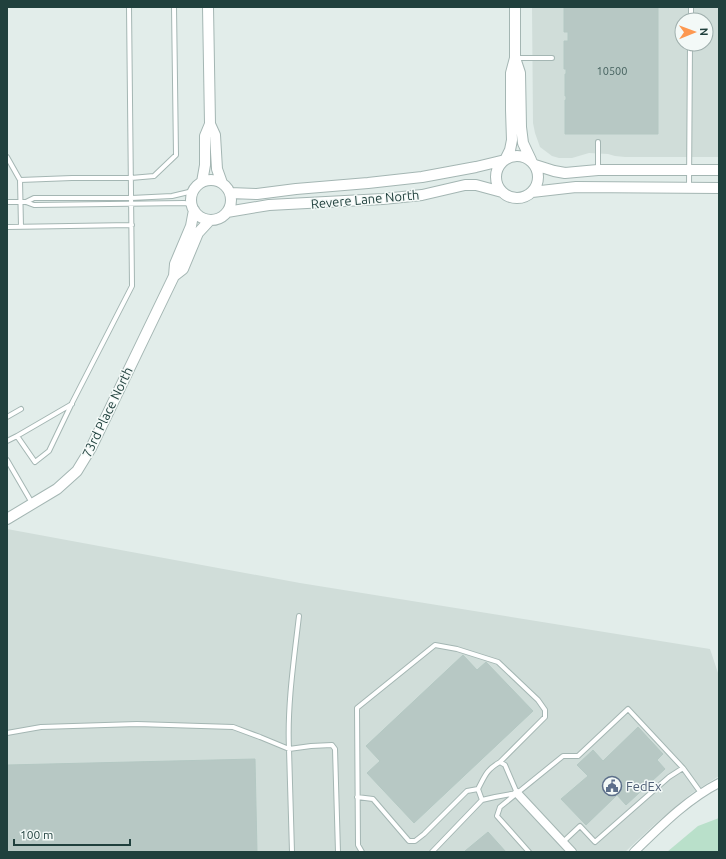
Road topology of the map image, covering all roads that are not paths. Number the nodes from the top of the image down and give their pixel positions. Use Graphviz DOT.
graph roads {
  1 [pos="129,7"];
  2 [pos="174,7"];
  3 [pos="208,7"];
  4 [pos="515,7"];
  5 [pos="690,52"];
  6 [pos="515,58"];
  7 [pos="552,58"];
  8 [pos="210,124"];
  9 [pos="598,142"];
  10 [pos="7,157"];
  11 [pos="504,160"];
  12 [pos="533,163"];
  13 [pos="689,169"];
  14 [pos="598,170"];
  15 [pos="719,170"];
  16 [pos="131,178"];
  17 [pos="20,180"];
  18 [pos="202,182"];
  19 [pos="222,183"];
  20 [pos="689,187"];
  21 [pos="719,188"];
  22 [pos="193,191"];
  23 [pos="502,192"];
  24 [pos="532,192"];
  25 [pos="230,193"];
  26 [pos="131,198"];
  27 [pos="7,202"];
  28 [pos="20,202"];
  29 [pos="26,202"];
  30 [pos="131,205"];
  31 [pos="192,207"];
  32 [pos="227,212"];
  33 [pos="210,220"];
  34 [pos="132,225"];
  35 [pos="7,227"];
  36 [pos="21,227"];
  37 [pos="174,276"];
  38 [pos="72,403"];
  39 [pos="21,409"];
  40 [pos="7,417"];
  41 [pos="17,436"];
  42 [pos="7,441"];
  43 [pos="7,460"];
  44 [pos="32,504"];
  45 [pos="7,519"];
  46 [pos="299,616"];
  47 [pos="7,733"];
  48 [pos="289,749"];
  49 [pos="500,762"];
  50 [pos="683,768"];
  51 [pos="719,784"];
  52 [pos="478,789"];
  53 [pos="517,793"];
  54 [pos="701,793"];
  55 [pos="357,798"];
  56 [pos="482,800"];
  57 [pos="562,842"];
  58 [pos="292,852"];
  59 [pos="338,852"];
  60 [pos="362,852"];
  61 [pos="432,852"];
  62 [pos="529,852"];
  63 [pos="572,852"];
  64 [pos="634,852"];
  1 -- 16 [label="lane"];
  2 -- 16 [label="lane"];
  3 -- 8 [label="street"];
  4 -- 6 [label="street"];
  5 -- 13 [label="lane"];
  6 -- 7 [label="lane"];
  6 -- 11 [label="street"];
  6 -- 12 [label="street"];
  8 -- 18 [label="street"];
  8 -- 19 [label="street"];
  9 -- 14 [label="lane"];
  10 -- 17 [label="lane"];
  11 -- 12 [label="street"];
  11 -- 23 [label="street"];
  11 -- 25 [label="street, Revere Lane North"];
  12 -- 14 [label="street"];
  12 -- 24 [label="street"];
  13 -- 14 [label="street"];
  13 -- 15 [label="street"];
  13 -- 20 [label="lane"];
  16 -- 17 [label="lane"];
  16 -- 26 [label="lane"];
  17 -- 28 [label="lane"];
  18 -- 19 [label="street"];
  18 -- 22 [label="street"];
  19 -- 25 [label="street"];
  20 -- 21 [label="street"];
  20 -- 24 [label="street"];
  22 -- 26 [label="lane"];
  22 -- 31 [label="street"];
  23 -- 24 [label="street"];
  23 -- 32 [label="street, Revere Lane North"];
  25 -- 32 [label="street"];
  26 -- 29 [label="lane"];
  26 -- 30 [label="lane"];
  27 -- 28 [label="lane"];
  28 -- 29 [label="lane"];
  28 -- 36 [label="lane"];
  29 -- 30 [label="lane"];
  30 -- 31 [label="lane"];
  30 -- 34 [label="lane"];
  31 -- 33 [label="street"];
  31 -- 37 [label="street, 73rd Place North"];
  32 -- 33 [label="street"];
  33 -- 37 [label="street, 73rd Place North"];
  34 -- 36 [label="lane"];
  34 -- 38 [label="lane"];
  35 -- 36 [label="lane"];
  37 -- 44 [label="street, 73rd Place North"];
  38 -- 41 [label="lane"];
  38 -- 41 [label="lane"];
  39 -- 40 [label="lane"];
  41 -- 42 [label="lane"];
  43 -- 44 [label="lane"];
  44 -- 45 [label="street, 73rd Place North"];
  46 -- 48 [label="lane"];
  47 -- 48 [label="lane"];
  48 -- 58 [label="lane"];
  48 -- 59 [label="lane"];
  49 -- 52 [label="lane"];
  49 -- 53 [label="lane"];
  49 -- 55 [label="lane"];
  50 -- 53 [label="lane"];
  50 -- 54 [label="lane"];
  50 -- 57 [label="lane"];
  51 -- 54 [label="street"];
  52 -- 55 [label="lane"];
  52 -- 56 [label="lane"];
  53 -- 56 [label="lane"];
  53 -- 57 [label="street"];
  53 -- 62 [label="lane"];
  54 -- 64 [label="street"];
  55 -- 60 [label="lane"];
  56 -- 61 [label="lane"];
  57 -- 63 [label="street"];
}
